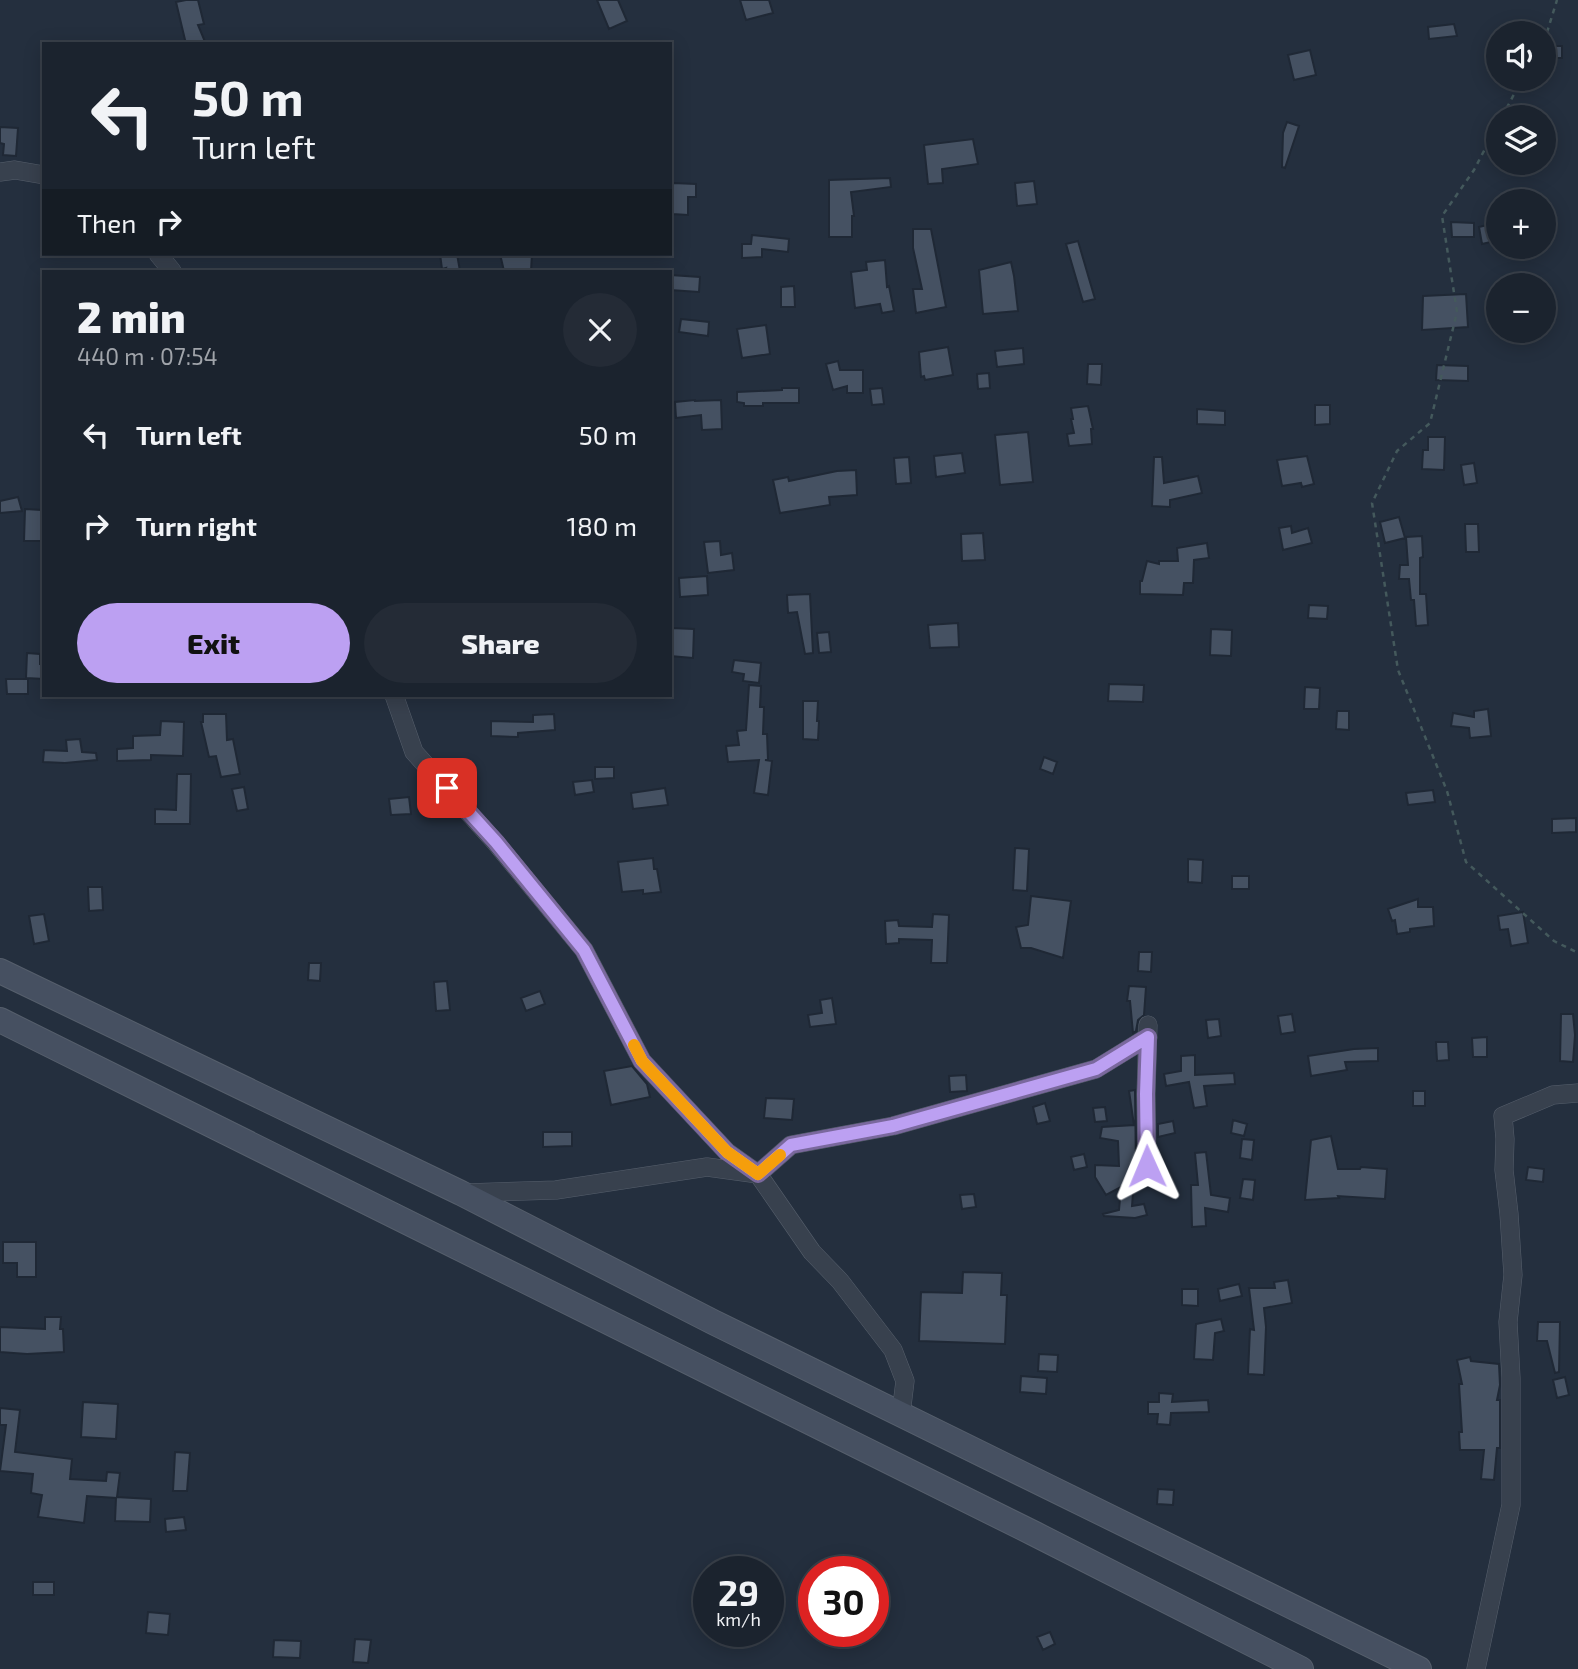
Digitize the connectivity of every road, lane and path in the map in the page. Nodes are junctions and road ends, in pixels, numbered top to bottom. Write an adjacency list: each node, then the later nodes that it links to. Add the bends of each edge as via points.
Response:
1 (1557, 0): 2 (path)
2 (1550, 21)
3 (1486, 147): 9 (path, via 1442,216 1457,312 1430,423 1397,451 1372,503 1398,670 1447,791 1465,862 1553,940)
4 (0, 172): 5 (street)
5 (42, 175)
6 (160, 256): 7 (street)
7 (171, 270)
8 (395, 697): 14 (street, via 414,752 496,842 584,950 642,1061 727,1152)
9 (1578, 953)
10 (0, 971): 15 (street)
11 (0, 1020): 17 (street)
12 (1578, 1093): 19 (street, via 1553,1095 1503,1116 1513,1275 1508,1322 1511,1505)
13 (1147, 1166): 14 (street, via 1148,1031 1096,1069 893,1126 791,1145)
14 (758, 1174): 15 (street, via 707,1167 555,1190); 16 (street, via 812,1252 893,1350 905,1381)
15 (461, 1193): 16 (street)
16 (901, 1414): 18 (street)
17 (1301, 1669)
18 (1419, 1669)
19 (1476, 1669)

